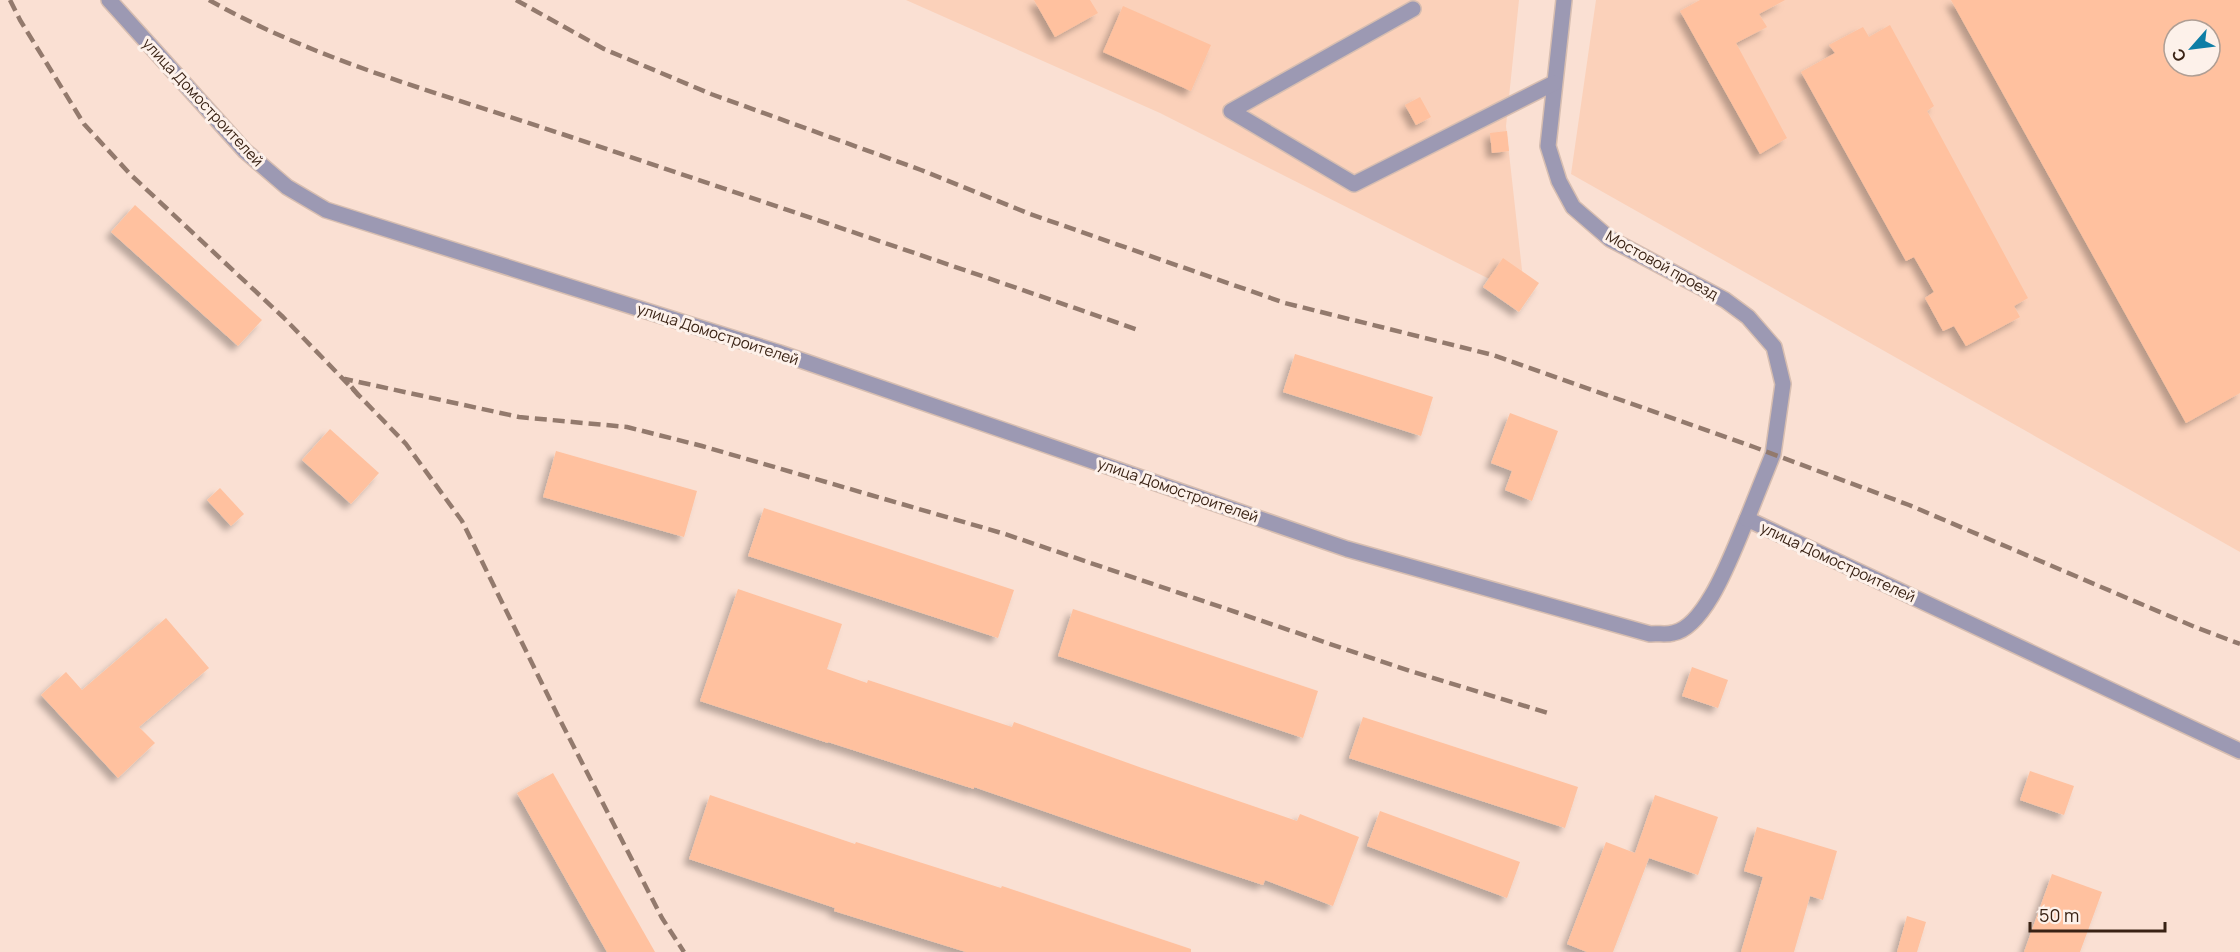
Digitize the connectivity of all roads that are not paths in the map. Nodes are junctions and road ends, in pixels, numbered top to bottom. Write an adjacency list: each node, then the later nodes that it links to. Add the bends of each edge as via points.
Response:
1 (109, 0): 5 (street, улица Домостроителей, via 245,151 287,187 326,210 780,353 1347,549 1650,634 1675,633 1692,623 1708,604)
2 (1564, 0): 4 (street, Мостовой проезд)
3 (1413, 9): 4 (street, via 1230,111 1354,184)
4 (1554, 83): 5 (street, Мостовой проезд, via 1548,146 1559,181 1573,207 1610,239 1725,300 1748,317 1774,347 1783,384 1775,442)
5 (1748, 519): 6 (street, улица Домостроителей)
6 (2240, 751)

